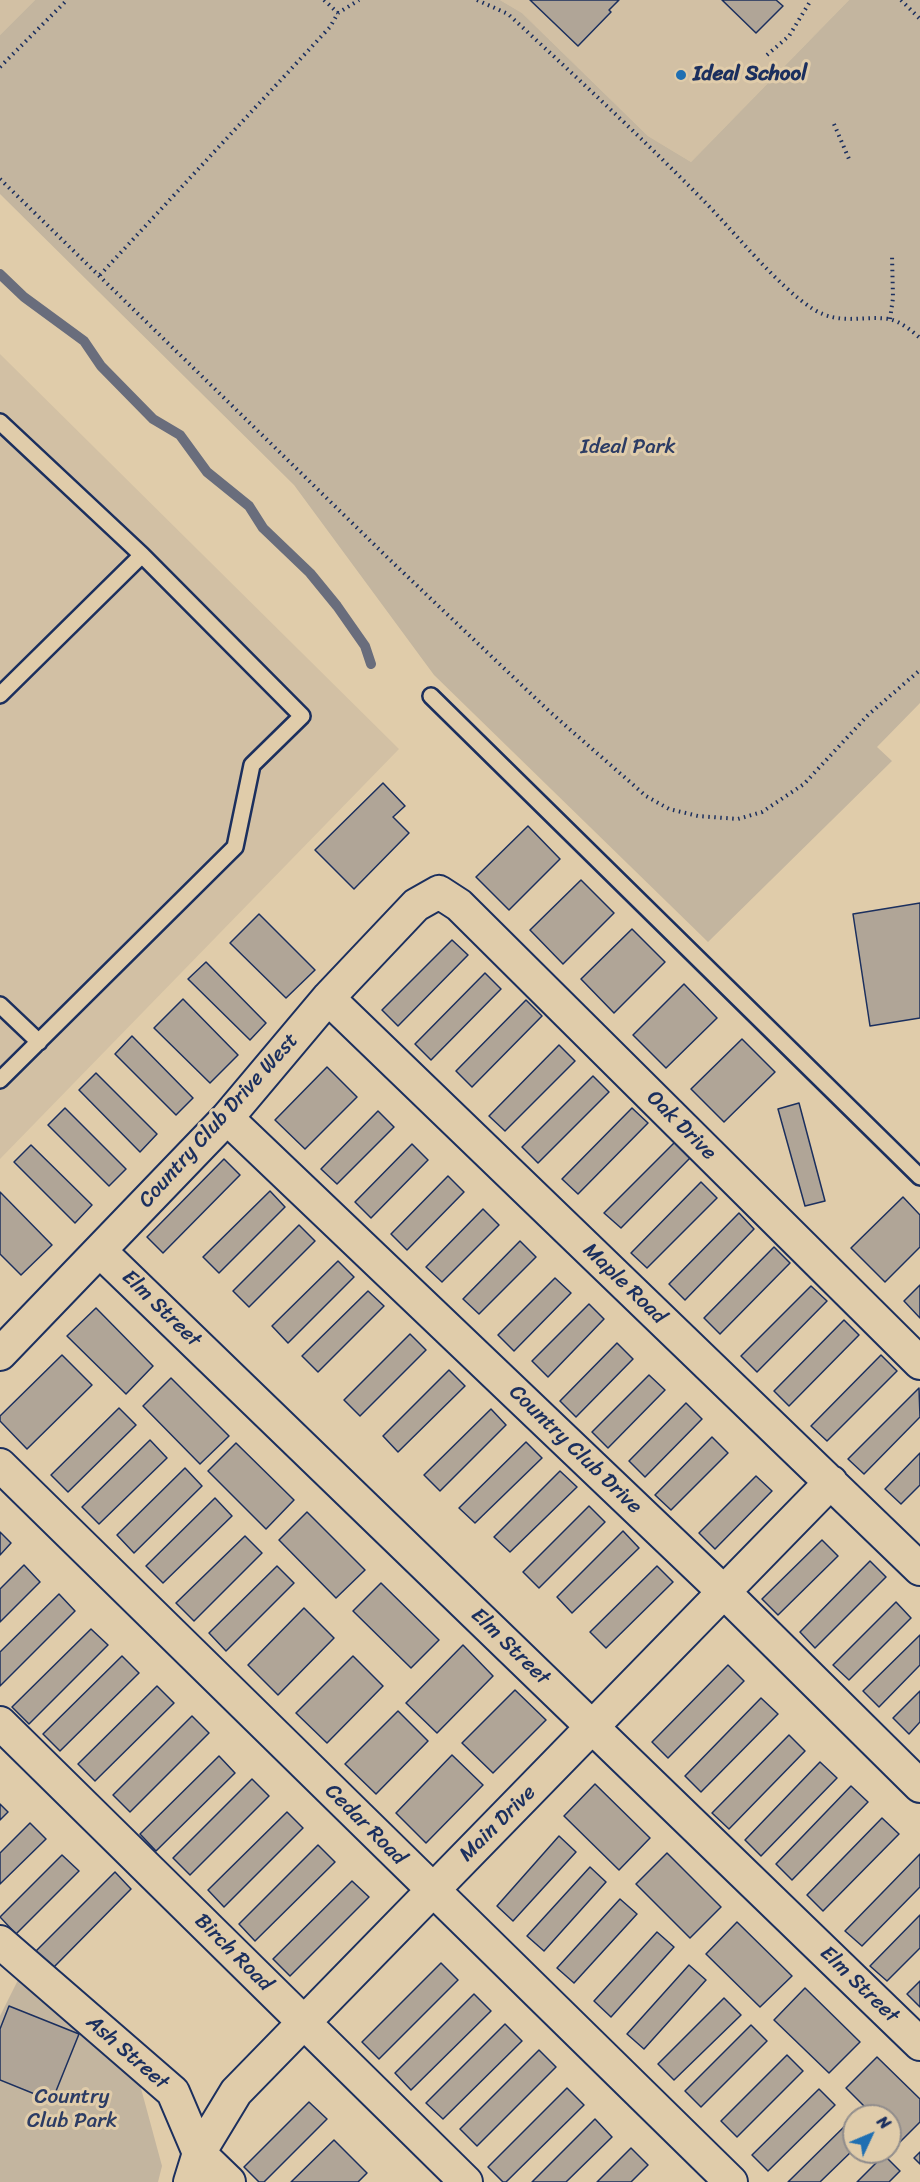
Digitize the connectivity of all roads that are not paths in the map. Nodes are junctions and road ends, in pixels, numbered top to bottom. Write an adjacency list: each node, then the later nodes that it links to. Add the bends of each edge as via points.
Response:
1 (0, 422): 2 (lane)
2 (142, 555): 3 (lane); 8 (lane, via 302,716 252,765 235,847)
3 (0, 695)
4 (430, 696): 11 (lane)
5 (439, 892): 6 (street, Country Club Drive West, via 416,905); 14 (street, Oak Drive, via 459,905)
6 (328, 998): 10 (street, Country Club Drive West); 16 (street, Maple Road)
7 (0, 1005): 8 (lane)
8 (39, 1042): 9 (lane)
9 (0, 1080)
10 (227, 1118): 12 (street, Country Club Drive West); 18 (street, Country Club Drive)
11 (920, 1177)
12 (100, 1251): 13 (street, Country Club Drive West); 20 (street, Elm Street)
13 (0, 1354)
14 (920, 1363)
15 (0, 1465): 22 (street, Cedar Road)
16 (831, 1482): 17 (street, Maple Road); 18 (street, Main Drive)
17 (920, 1569)
18 (725, 1593): 20 (street, Main Drive); 21 (street, Country Club Drive)
19 (0, 1723): 24 (street, Birch Road)
20 (593, 1727): 22 (street, Main Drive); 25 (street, Elm Street)
21 (920, 1786)
22 (432, 1891): 24 (street, Main Drive); 29 (street, Cedar Road)
23 (0, 1942): 26 (street, Ash Street, via 173,2092)
24 (303, 2022): 26 (street, Main Drive, via 236,2092 217,2120); 28 (street, Birch Road)
25 (920, 2044)
26 (195, 2168): 27 (street, Ash Street)
27 (229, 2182)
28 (466, 2182)
29 (731, 2182)

